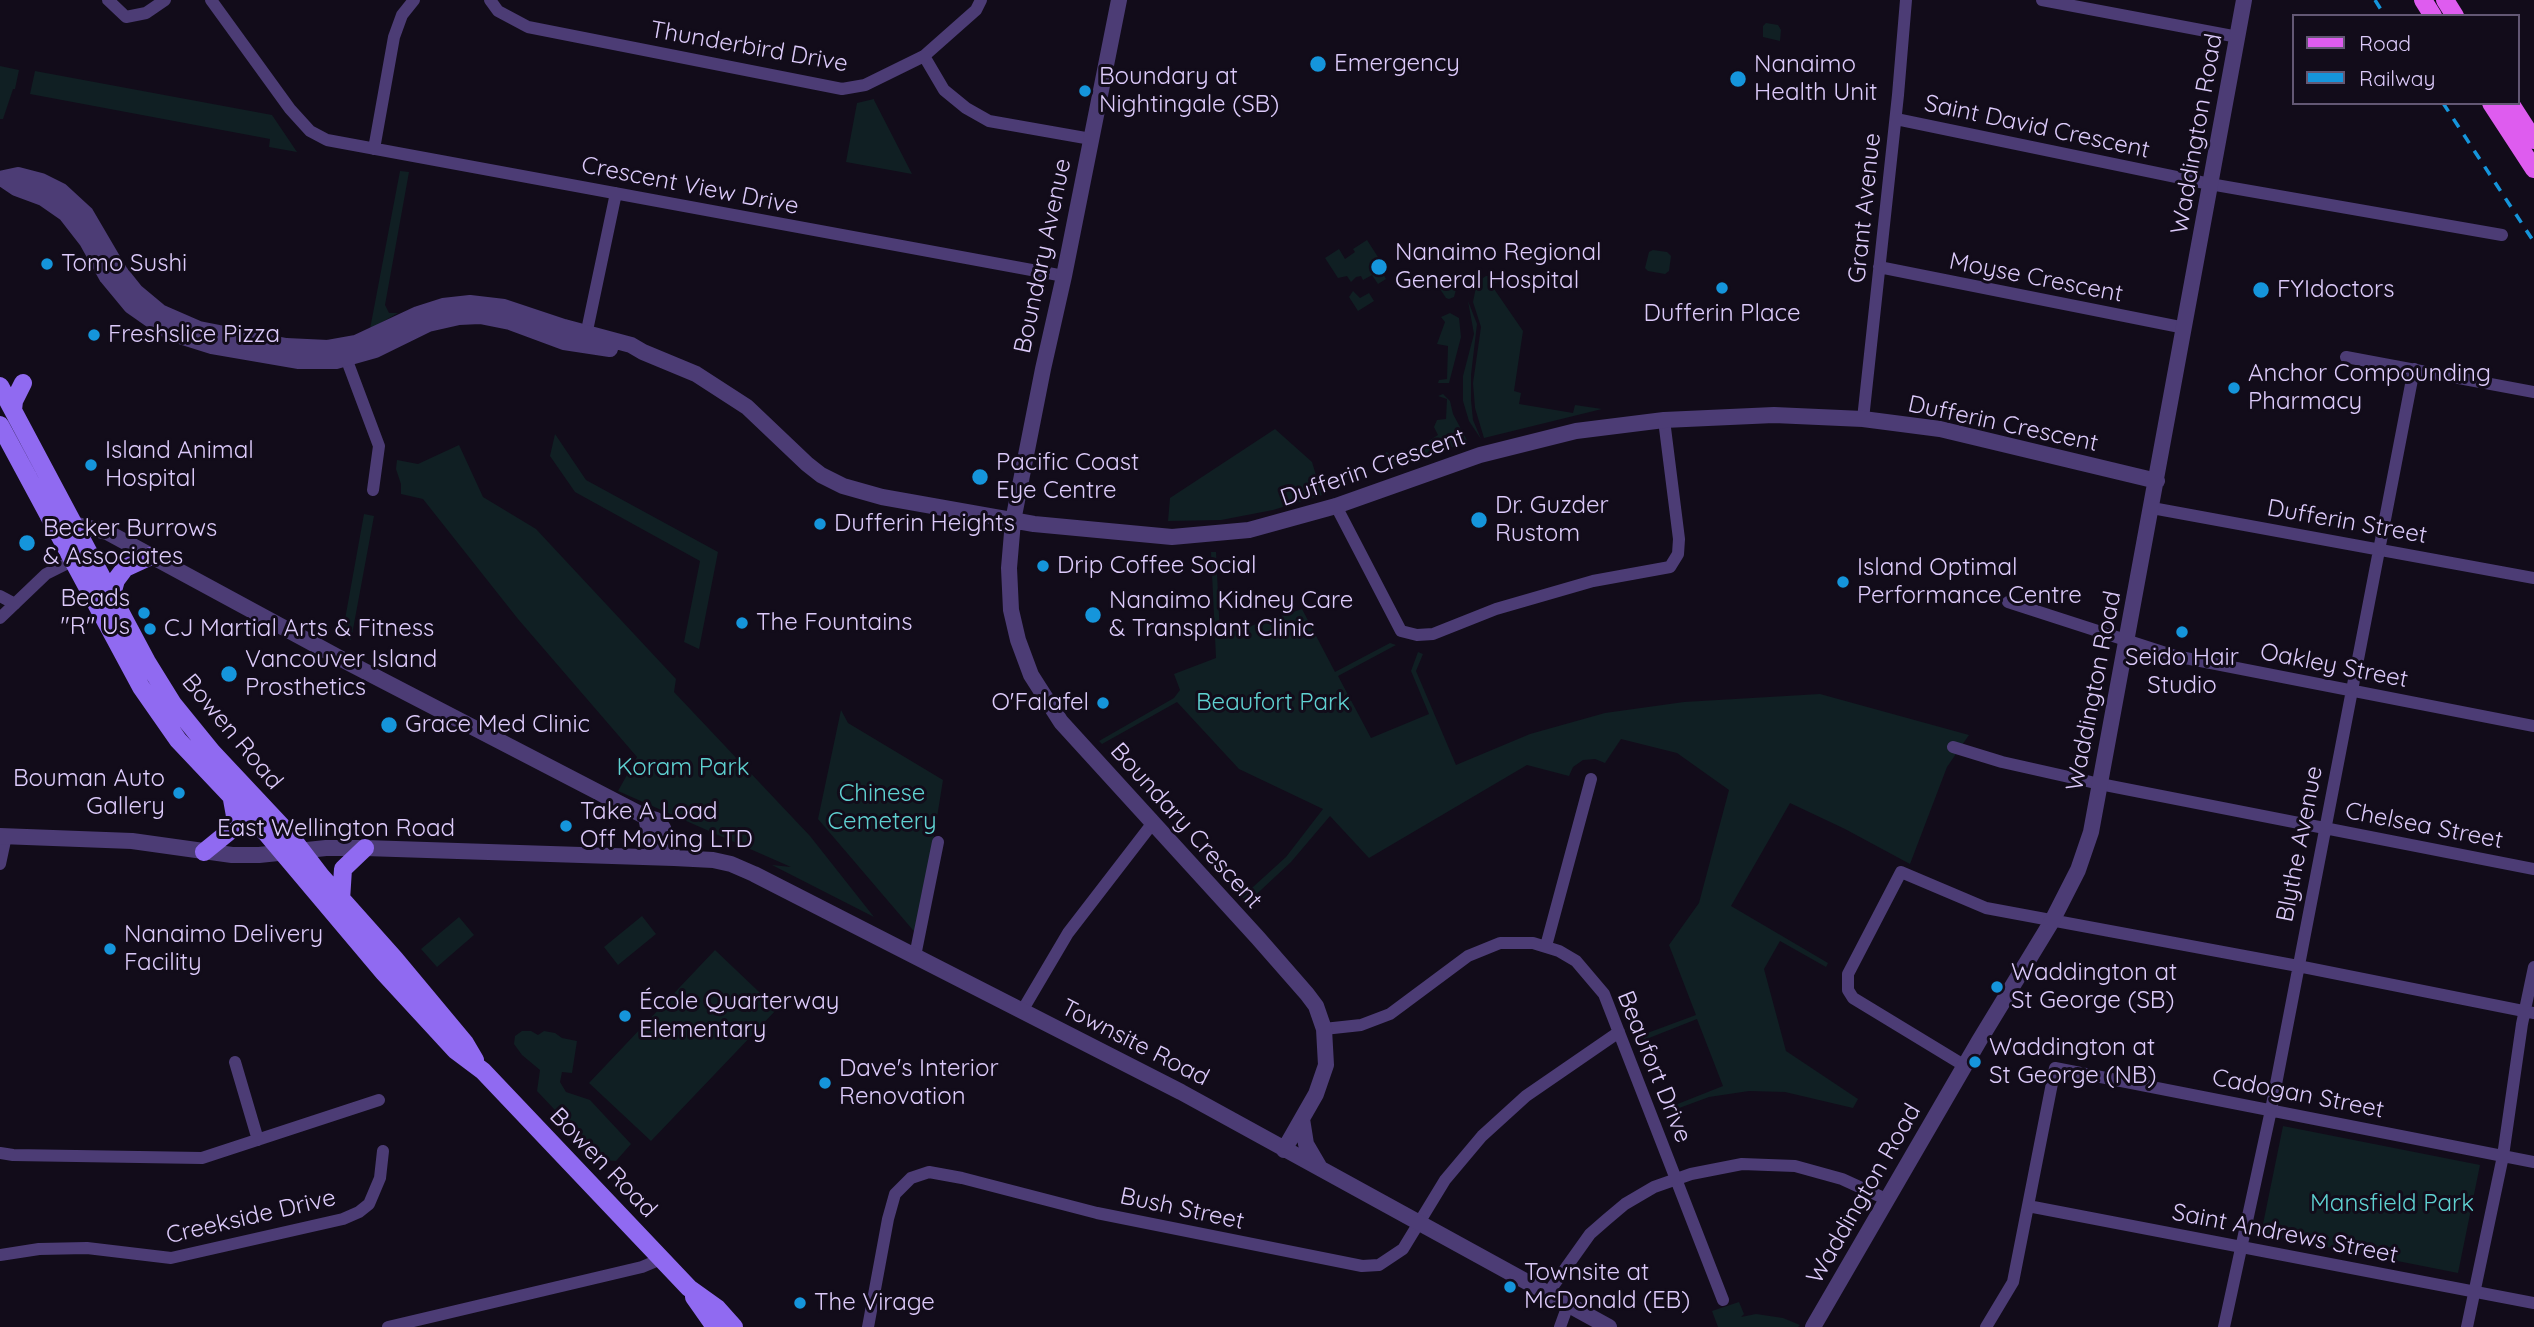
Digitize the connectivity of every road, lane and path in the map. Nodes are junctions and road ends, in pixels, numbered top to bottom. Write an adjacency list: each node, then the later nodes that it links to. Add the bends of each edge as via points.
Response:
1 (108, 0): 2 (street, via 126,16 146,13)
2 (165, 0)
3 (211, 0): 18 (street, Crescent View Drive, via 310,131 327,140)
4 (414, 0): 18 (street, via 394,37)
5 (490, 0): 12 (street, Thunderbird Drive, via 498,11 528,27 842,89 866,85)
6 (981, 0): 12 (street, Thunderbird Drive, via 976,10)
7 (1119, 0): 16 (street, Boundary Avenue)
8 (1906, 0): 15 (street, Grant Avenue)
9 (2042, 0): 11 (street)
10 (2244, 0): 11 (street, Waddington Road)
11 (2238, 37): 21 (street, Waddington Road)
12 (924, 55): 16 (street, via 944,90 989,121)
13 (2492, 105): 19 (main road)
14 (2511, 105): 17 (main road)
15 (1896, 119): 21 (street, Saint David Crescent); 24 (street, Grant Avenue)
16 (1091, 139): 25 (street, Boundary Avenue)
17 (2534, 140)
18 (374, 149): 22 (street, Crescent View Drive)
19 (2534, 169)
20 (1, 179): 28 (street, Dufferin Crescent, via 66,214 118,292 161,327 212,346 287,360 316,362)
21 (2210, 184): 23 (street, Saint David Crescent); 26 (street, Waddington Road)
22 (616, 193): 25 (street, Crescent View Drive); 27 (street)
23 (2502, 235)
24 (1879, 267): 26 (street, Moyse Crescent); 35 (street, Grant Avenue)
25 (1064, 276): 43 (street, Boundary Avenue)
26 (2185, 328): 39 (street, Waddington Road)
27 (586, 339): 28 (street, Dufferin Crescent, via 553,338 510,322 459,317 428,324 375,350); 43 (street, Dufferin Crescent, via 643,352 690,371 731,395 807,464 836,483 867,494)
28 (344, 353): 40 (street, via 379,446)
29 (2346, 357): 30 (street)
30 (2414, 369): 33 (street); 45 (street, Blythe Avenue)
31 (0, 379): 34 (main road, via 23,383)
32 (0, 386): 34 (main road, Bowen Road)
33 (2534, 392)
34 (13, 411): 44 (main road, Bowen Road)
35 (1863, 419): 36 (street, Dufferin Crescent, via 1774,415); 39 (street, Dufferin Crescent, via 1940,429)
36 (1664, 420): 41 (street, Dufferin Crescent, via 1576,431 1480,456); 41 (street, via 1679,539 1678,554 1670,567 1593,581 1496,608 1433,634 1401,631)
37 (0, 425): 38 (main road, Bowen Road)
38 (15, 454): 44 (main road, via 39,481 62,520); 47 (main road, Bowen Road)
39 (2157, 481): 42 (street, Waddington Road)
40 (373, 490)
41 (1336, 506): 43 (street, Dufferin Crescent, via 1249,530 1201,536)
42 (2152, 508): 45 (street, Dufferin Street); 55 (street, Waddington Road)
43 (1013, 521): 63 (street, Boundary Crescent, via 1009,596 1031,675 1061,722)
44 (74, 524): 46 (street, via 99,529); 49 (main road, Bowen Road)
45 (2379, 549): 48 (street, Dufferin Street); 56 (street, Blythe Avenue)
46 (151, 556): 49 (main road, via 125,568); 62 (street)
47 (72, 561): 52 (street, via 46,574); 54 (main road, via 81,561 88,569 110,608); 61 (main road, Bowen Road, via 155,708 186,750)
48 (2534, 578)
49 (112, 594): 54 (main road, Bowen Road)
50 (0, 596): 52 (street)
51 (2008, 602): 55 (street, Oakley Street)
52 (15, 604): 53 (street)
53 (0, 618)
54 (130, 629): 68 (main road, Bowen Road, via 181,714)
55 (2127, 642): 56 (street, Oakley Street); 60 (street, Waddington Road)
56 (2351, 691): 57 (street, Oakley Street); 64 (street, Blythe Avenue)
57 (2534, 726)
58 (1953, 747): 60 (street, Chelsea Street)
59 (1591, 779): 77 (street)
60 (2100, 784): 64 (street, Chelsea Street); 76 (street, Waddington Road, via 2078,870)
61 (231, 794): 69 (main road, via 235,816 231,830); 70 (main road, Bowen Road)
62 (646, 817): 71 (street); 72 (street, via 663,828)
63 (1152, 824): 81 (street, via 1068,933); 83 (street, Boundary Crescent, via 1307,994)
64 (2324, 828): 74 (street, Chelsea Street); 79 (street, Blythe Avenue)
65 (3, 836): 69 (street, East Wellington Road, via 118,840); 73 (street)
66 (938, 842): 78 (street)
67 (365, 848): 68 (street, East Wellington Road); 71 (street, East Wellington Road); 75 (main road, via 343,869)
68 (302, 851): 70 (street, East Wellington Road); 75 (main road, Bowen Road)
69 (204, 852): 70 (street, East Wellington Road)
70 (282, 853): 87 (main road, Bowen Road, via 428,1021)
71 (654, 858): 72 (street, East Wellington Road)
72 (674, 858): 78 (street, Townsite Road, via 731,864)
73 (0, 864)
74 (2534, 870)
75 (341, 900): 87 (main road, Bowen Road, via 465,1043)
76 (2052, 920): 79 (street); 86 (street, Waddington Road); 86 (street, via 1986,908 1901,872 1848,974 1848,990 1853,998)
77 (1546, 946): 83 (street, Beaufort Drive, via 1515,942 1483,948 1390,1014 1361,1025); 84 (street, Beaufort Drive, via 1590,974 1604,994)
78 (915, 957): 81 (street, Townsite Road)
79 (2298, 966): 82 (street); 89 (street, Blythe Avenue)
80 (2534, 967): 82 (street)
81 (1022, 1010): 92 (street, Townsite Road)
82 (2529, 1012): 95 (street)
83 (1324, 1029): 90 (street, Boundary Crescent, via 1326,1065)
84 (1619, 1032): 98 (street, Beaufort Drive); 101 (street, Bush Street, via 1502,1116 1460,1160)
85 (235, 1062): 91 (street)
86 (1965, 1066): 99 (street, Waddington Road)
87 (483, 1072): 104 (main road, Bowen Road)
88 (379, 1100): 91 (street)
89 (2271, 1110): 95 (street, Cadogan Street); 100 (street, Cadogan Street, via 2055,1068); 102 (street, Blythe Avenue)
90 (1302, 1119): 92 (street, Boundary Crescent); 97 (street, via 1306,1144)
91 (258, 1140): 94 (street, via 202,1158)
92 (1284, 1150): 97 (street, Townsite Road)
93 (383, 1151): 103 (street, Creekside Drive, via 380,1178 369,1204 344,1219 171,1258 87,1248)
94 (0, 1153)
95 (2503, 1156): 96 (street, Cadogan Street); 106 (street)
96 (2534, 1162)
97 (1320, 1168): 101 (street, Townsite Road)
98 (1675, 1178): 99 (street, via 1742,1164 1795,1166 1842,1179); 107 (street, via 1625,1204 1590,1234); 108 (street, Beaufort Drive)
99 (1888, 1200): 117 (street, Waddington Road)
100 (2028, 1206): 102 (street, Saint Andrews Street); 118 (street, via 2013,1282)
101 (1419, 1221): 107 (street, Townsite Road); 114 (street, Bush Street, via 1399,1253 1379,1265 1362,1266 1072,1207 929,1172 900,1187 891,1205)
102 (2241, 1247): 106 (street, Saint Andrews Street); 119 (street, Blythe Avenue)
103 (0, 1255)
104 (662, 1259): 105 (main road, Bowen Road); 111 (street)
105 (689, 1288): 112 (main road, Bowen Road); 113 (main road, Bowen Road)
106 (2475, 1292): 109 (street, Saint Andrews Street); 120 (street)
107 (1548, 1293): 110 (street, Townsite Road)
108 (1723, 1300)
109 (2534, 1303)
110 (1569, 1305): 115 (street); 116 (street, Townsite Road)
111 (388, 1327)
112 (715, 1327)
113 (734, 1327)
114 (869, 1327)
115 (1560, 1327)
116 (1609, 1327)
117 (1813, 1327)
118 (1986, 1327)
119 (2224, 1327)
120 (2468, 1327)

